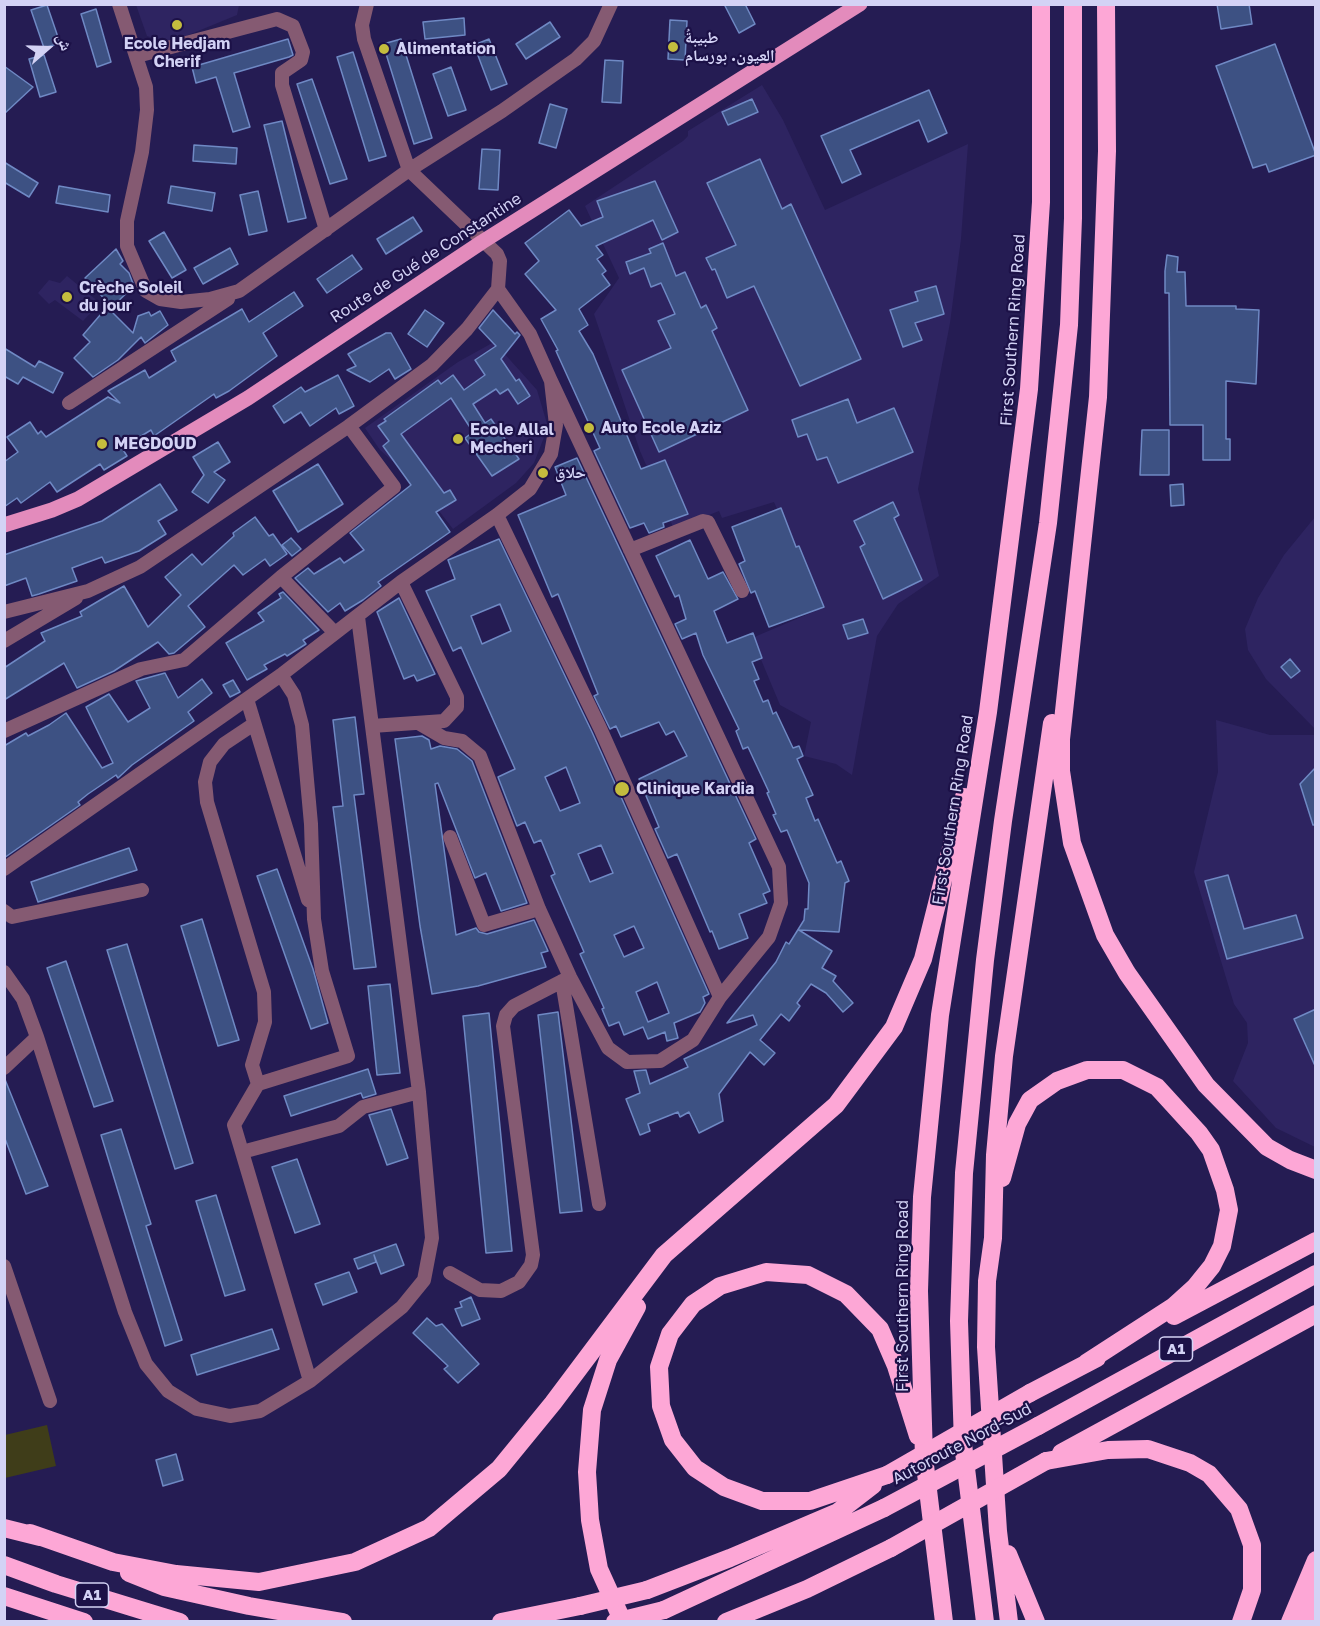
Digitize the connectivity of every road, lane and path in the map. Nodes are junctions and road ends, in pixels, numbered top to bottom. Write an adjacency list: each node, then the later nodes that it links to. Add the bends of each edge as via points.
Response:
1 (119, 4): 8 (street)
2 (367, 4): 9 (street, via 362,25 364,39)
3 (611, 4): 9 (street, via 602,30 576,59)
4 (860, 4): 11 (main road, Route de Gué de Constantine)
5 (1041, 4): 31 (highway, First Southern Ring Road, via 1037,292 1020,472)
6 (1073, 4): 80 (highway, via 1069,325 1048,523 985,960 963,1173 959,1321 963,1443)
7 (1106, 4): 18 (highway, via 1107,150 1098,397)
8 (136, 56): 10 (street, via 277,20 292,26 303,52 301,60 282,73 282,85); 13 (street, via 146,87 147,110 127,220 128,246 136,269 146,291 160,299 181,302)
9 (409, 170): 10 (street); 11 (street)
10 (326, 230): 13 (street)
11 (483, 242): 12 (street, via 500,261); 19 (main road, Route de Gué de Constantine, via 248,398 78,499)
12 (498, 289): 14 (street, via 530,334); 16 (street, via 432,365)
13 (239, 291): 15 (street)
14 (552, 381): 17 (street, via 556,425 551,454 530,489); 20 (street)
15 (69, 403)
16 (349, 426): 21 (street, via 394,487); 23 (street, via 140,567)
17 (497, 515): 22 (street); 44 (street, via 600,728)
18 (1084, 522): 50 (highway, via 1060,771 1071,843 1087,891 1126,974 1206,1085 1267,1147); 52 (highway, via 1005,1044 995,1155)
19 (4, 525)
20 (630, 550): 24 (street, via 708,522); 44 (street, via 779,867 780,903 769,937)
21 (281, 577): 27 (street); 35 (street, via 184,660 141,669)
22 (401, 582): 26 (street); 33 (street, via 457,697 457,707 444,721)
23 (88, 591): 25 (street); 28 (street)
24 (742, 591)
25 (4, 612)
26 (358, 617): 27 (street); 34 (street)
27 (335, 633): 29 (street)
28 (4, 641)
29 (281, 675): 30 (street); 41 (street, via 294,695 302,725)
30 (246, 699): 32 (street); 37 (street)
31 (988, 712): 54 (highway, via 923,959 894,1027 836,1105); 62 (highway, First Southern Ring Road, via 940,1015 926,1132 920,1291)
32 (254, 724): 41 (street); 47 (street, via 224,744 210,762 205,782 207,801 264,992 265,1022 252,1065)
33 (420, 724): 34 (street); 39 (street, via 444,738 462,741 480,756)
34 (372, 726): 48 (street)
35 (4, 731)
36 (450, 837): 39 (street, via 484,925)
37 (4, 869)
38 (142, 890): 40 (street, via 12,917)
39 (539, 909): 43 (street)
40 (4, 911)
41 (314, 919): 47 (street, via 322,971 348,1056)
42 (4, 972): 45 (street, via 23,999)
43 (566, 979): 44 (street, via 608,1048 627,1062 660,1061 693,1040); 51 (street); 56 (street, via 514,1006 503,1026 533,1255 531,1265 519,1282 501,1291 480,1290)
44 (720, 997)
45 (37, 1037): 46 (street); 60 (street, via 125,1312 146,1364 168,1391 196,1409 230,1416 260,1411)
46 (4, 1068)
47 (258, 1084): 49 (street, via 234,1125)
48 (418, 1092): 49 (street, via 363,1107 339,1126); 60 (street, via 432,1238 424,1280 402,1307)
49 (242, 1152): 60 (street)
50 (1316, 1170)
51 (598, 1204)
52 (995, 1206): 59 (highway, via 1017,1124 1030,1100 1057,1080 1079,1072 1107,1068 1138,1076 1157,1087 1211,1150 1229,1210 1222,1246 1212,1266 1174,1306); 66 (highway, via 987,1281 986,1347)
53 (1316, 1241): 59 (highway)
54 (664, 1255): 67 (highway, via 499,1469 429,1528 355,1562 259,1582 176,1574 113,1562); 77 (highway, via 608,1360 592,1410 587,1472 590,1520 599,1569)
55 (4, 1266): 61 (street)
56 (450, 1273)
57 (1316, 1274): 76 (highway, Autoroute Nord-Sud / A1, bridge, via 884,1508 664,1610)
58 (1316, 1314): 63 (highway, A1)
59 (1086, 1363): 64 (highway, bridge)
60 (310, 1380)
61 (50, 1401)
62 (924, 1457): 64 (highway, via 896,1366 880,1329 846,1294 808,1275 766,1272 720,1286 693,1305 670,1334 659,1367 661,1406 673,1440 696,1468 724,1487 762,1501 810,1501); 79 (highway, First Southern Ring Road)
63 (1046, 1461): 78 (highway, A1, bridge, via 891,1548); 83 (highway, via 1108,1450 1148,1449 1190,1462 1209,1474 1239,1509 1252,1545 1252,1590)
64 (887, 1475): 75 (highway, bridge, via 838,1512 647,1590)
65 (4, 1528): 67 (highway)
66 (998, 1531): 81 (highway); 82 (highway)
67 (30, 1533): 74 (highway, via 164,1587)
68 (1316, 1560): 84 (highway)
69 (4, 1565): 73 (highway, A1)
70 (1316, 1586): 85 (highway)
71 (4, 1596): 72 (highway, A1)
72 (84, 1622)
73 (180, 1622)
74 (343, 1622)
75 (501, 1622)
76 (615, 1622)
77 (623, 1622)
78 (726, 1622)
79 (944, 1622)
80 (985, 1622)
81 (1009, 1622)
82 (1036, 1622)
83 (1241, 1622)
84 (1290, 1622)
85 (1305, 1622)

